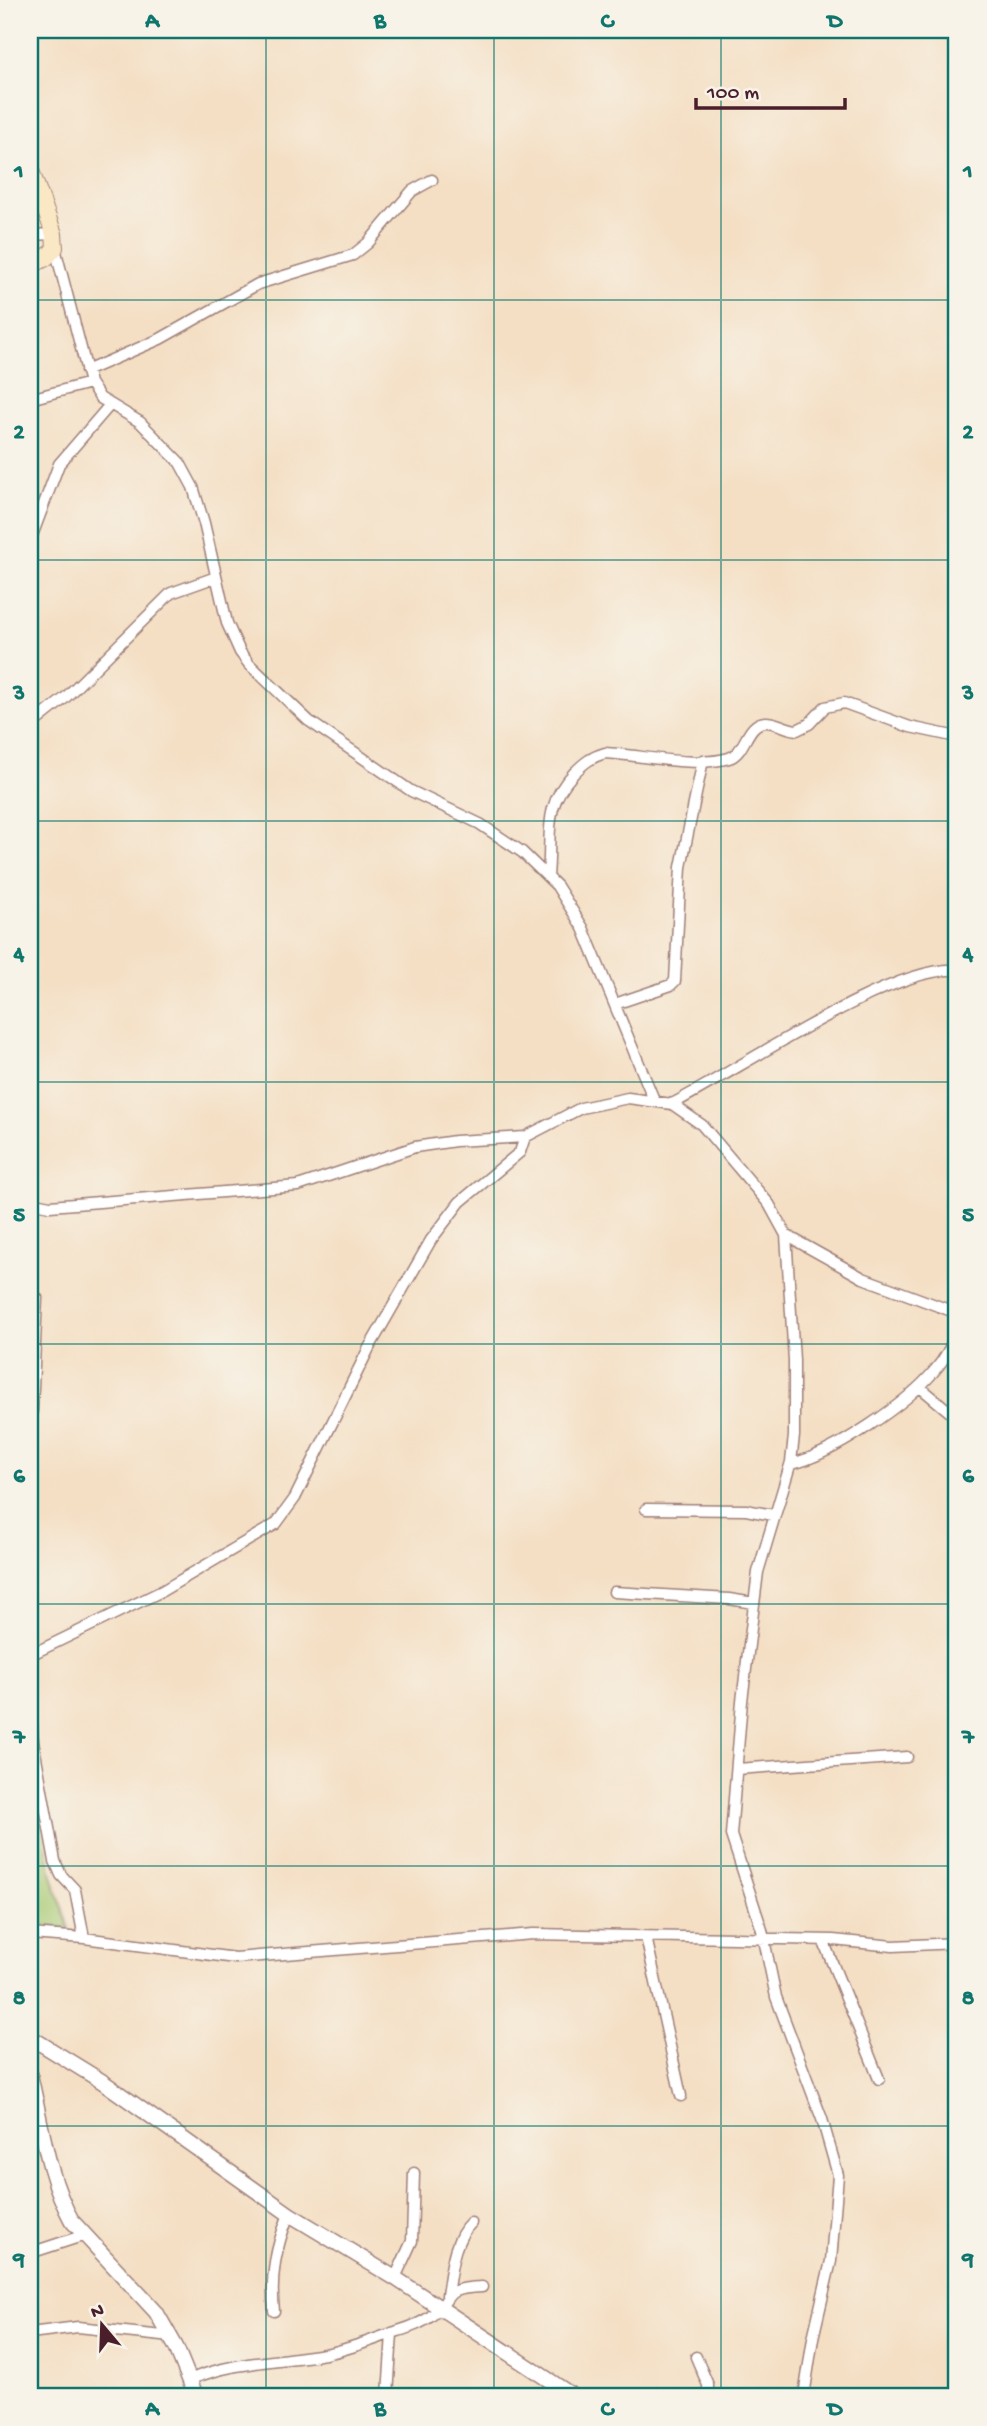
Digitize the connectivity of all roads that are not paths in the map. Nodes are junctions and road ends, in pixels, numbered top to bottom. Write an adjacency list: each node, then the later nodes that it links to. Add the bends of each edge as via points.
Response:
1 (30, 168): 4 (main road)
2 (432, 180): 6 (street, via 412,191 353,255 258,284 160,338)
3 (30, 235): 4 (street)
4 (54, 241): 5 (main road, via 46,258); 6 (street)
5 (30, 266)
6 (86, 371): 7 (street)
7 (90, 383): 8 (street); 9 (street)
8 (30, 398)
9 (109, 406): 10 (street, via 59,464); 11 (street, via 140,422 180,463 197,499)
10 (30, 541)
11 (216, 577): 12 (street, via 171,593 65,698); 15 (street, via 224,615 240,652 290,705 411,790 480,824)
12 (30, 726)
13 (957, 737): 14 (street, via 910,727 855,705 832,704 797,730 762,723 736,755)
14 (703, 760): 15 (street, via 606,753 586,761 554,798); 17 (street, via 681,867 675,981)
15 (548, 876): 17 (street, via 583,928)
16 (957, 970): 19 (street, via 930,971 902,980)
17 (615, 1004): 18 (street)
18 (654, 1100): 19 (street); 20 (street, via 628,1098 595,1104)
19 (671, 1104): 22 (street, via 721,1144 769,1204)
20 (524, 1137): 21 (street, via 415,1147 316,1181 271,1190 50,1206); 34 (street, via 520,1152 460,1202 431,1240 380,1327 295,1498 276,1524 162,1591)
21 (30, 1202)
22 (786, 1235): 24 (street, via 863,1278); 29 (street, via 794,1360)
23 (37, 1298): 28 (street)
24 (957, 1313)
25 (957, 1333): 26 (street)
26 (920, 1387): 27 (street); 29 (street, via 819,1454)
27 (957, 1418)
28 (30, 1454)
29 (790, 1464): 31 (street)
30 (646, 1508): 31 (street, via 746,1510)
31 (773, 1515): 33 (street)
32 (614, 1592): 33 (street)
33 (754, 1603): 37 (street)
34 (30, 1655)
35 (30, 1703): 40 (street, via 55,1861 75,1890)
36 (906, 1757): 37 (street)
37 (737, 1769): 42 (street, via 731,1835)
38 (30, 1934): 40 (street)
39 (646, 1937): 40 (street, via 533,1934 234,1958); 42 (street); 48 (street)
40 (84, 1938)
41 (823, 1940): 42 (street); 43 (street, via 893,1947); 46 (street)
42 (765, 1941): 67 (street, via 776,1997 838,2175 831,2261)
43 (955, 1944)
44 (30, 2037): 50 (street, via 103,2082)
45 (30, 2076): 47 (street)
46 (879, 2079)
47 (32, 2095): 52 (street, via 63,2204)
48 (681, 2096)
49 (414, 2174): 54 (street, via 412,2241)
50 (289, 2214): 54 (street); 57 (street, via 274,2261)
51 (471, 2223): 56 (street, via 463,2231)
52 (85, 2235): 53 (street); 60 (street, via 156,2312)
53 (30, 2253)
54 (395, 2278): 56 (street)
55 (482, 2287): 56 (street, via 459,2288)
56 (443, 2301): 59 (street, via 425,2320); 65 (street)
57 (274, 2311)
58 (30, 2333): 60 (street, via 78,2327)
59 (392, 2333): 62 (street, via 329,2353 225,2367); 64 (street)
60 (172, 2337): 62 (street)
61 (696, 2357): 66 (street)
62 (189, 2381): 63 (street)
63 (196, 2396)
64 (388, 2396)
65 (573, 2396)
66 (708, 2396)
67 (804, 2396)

